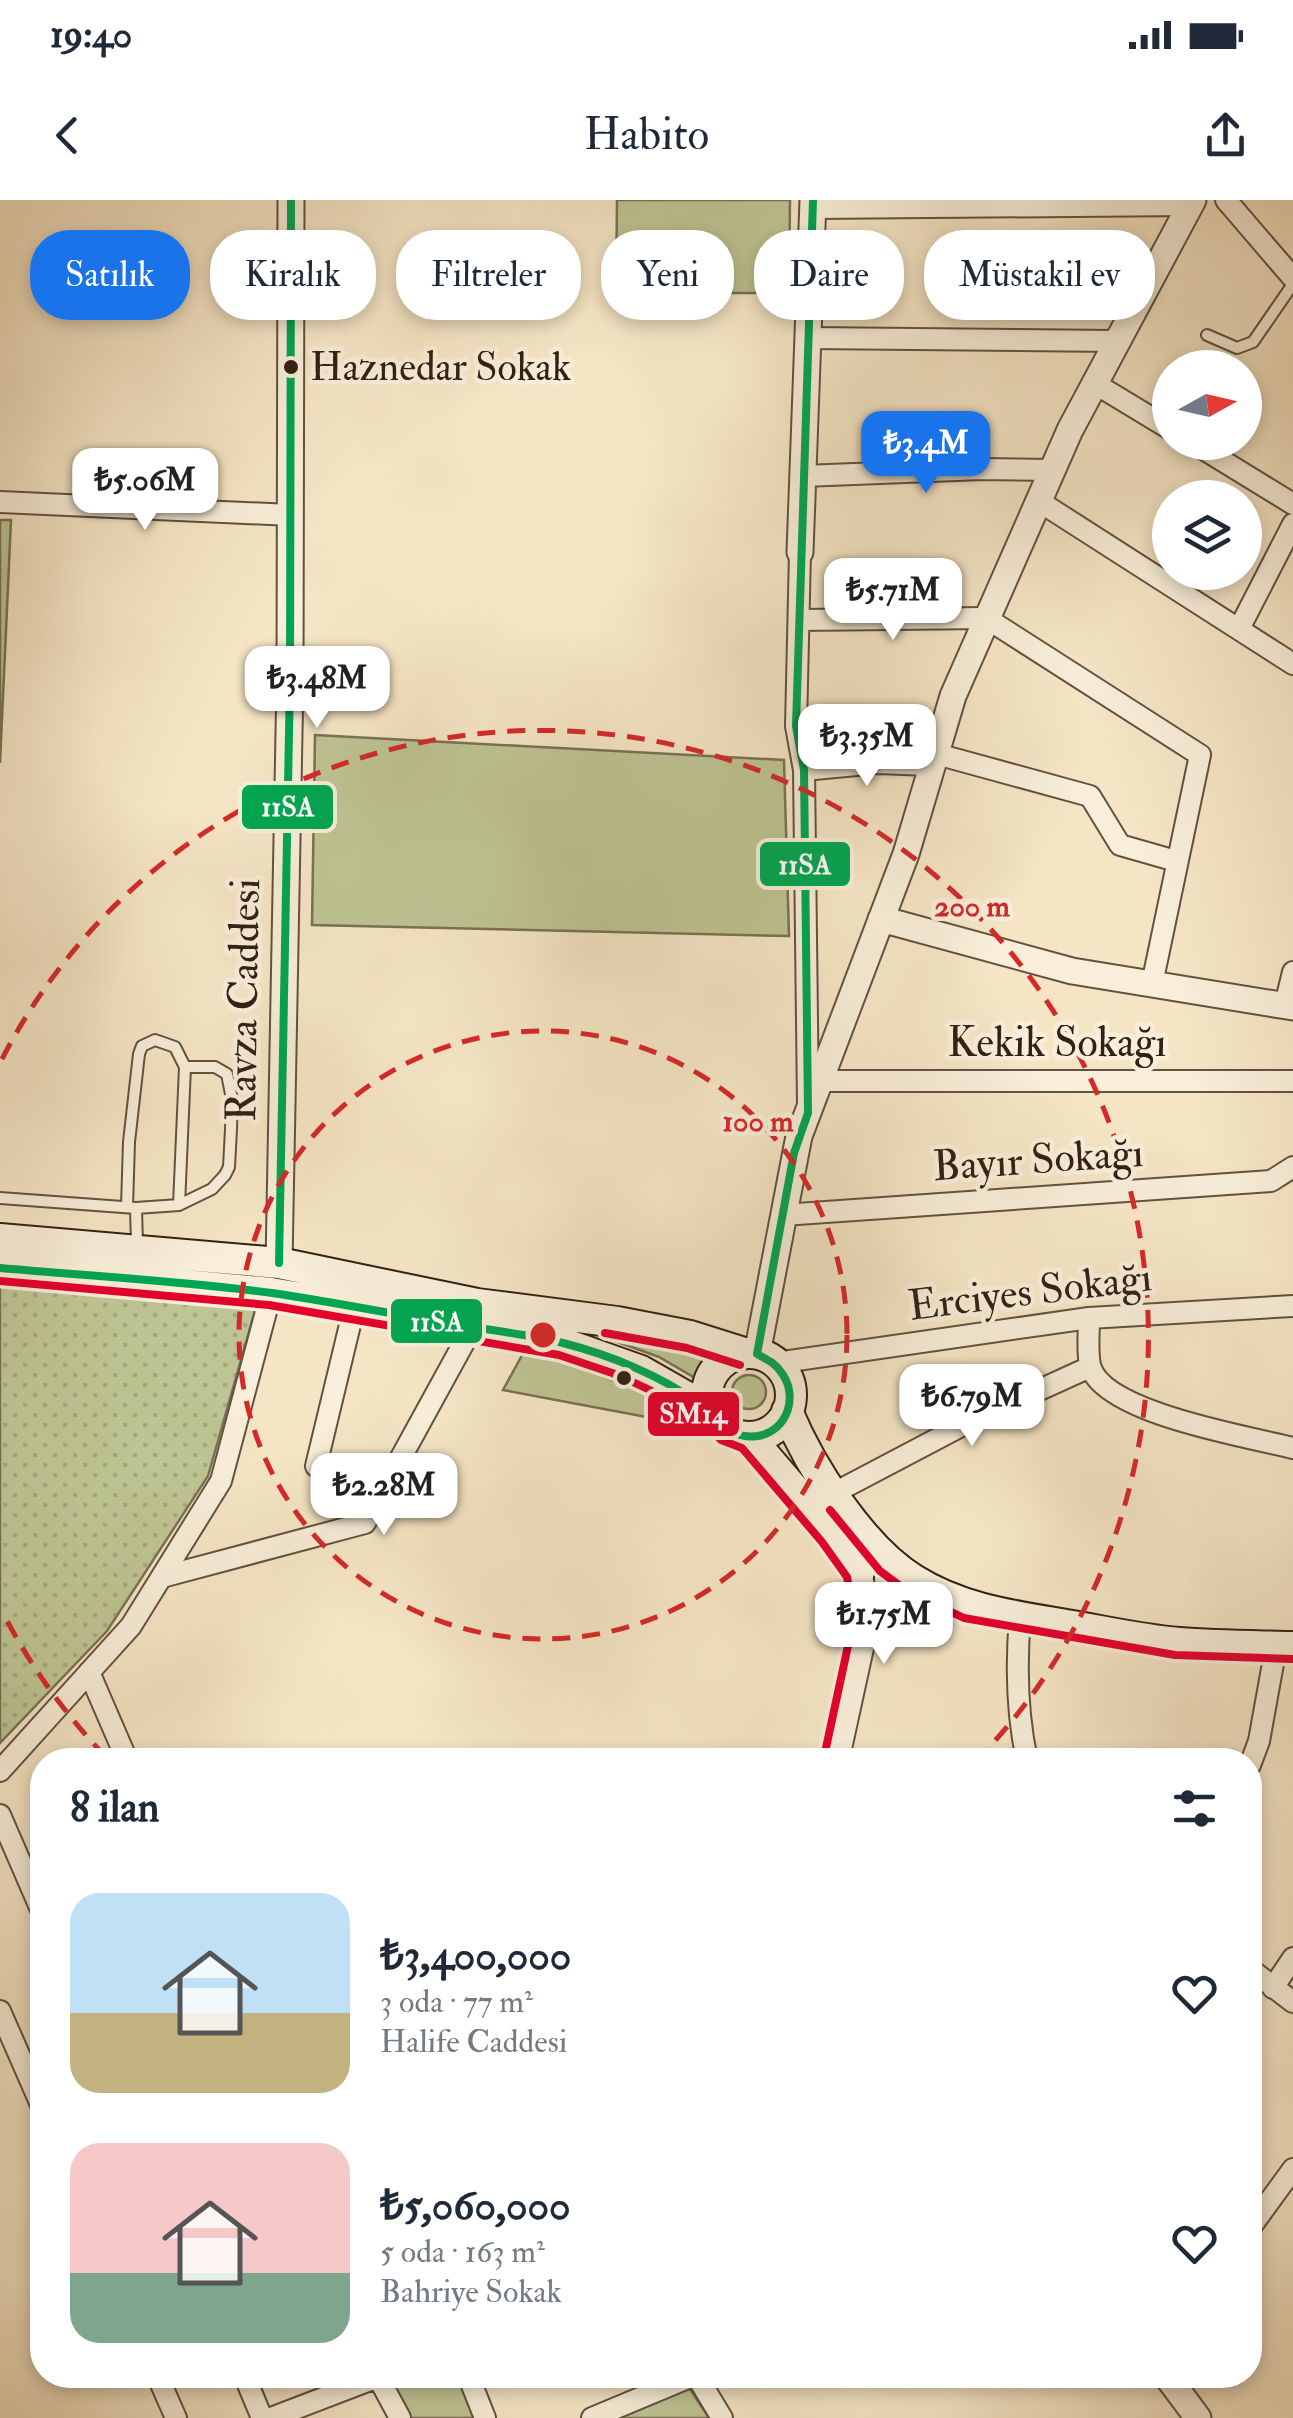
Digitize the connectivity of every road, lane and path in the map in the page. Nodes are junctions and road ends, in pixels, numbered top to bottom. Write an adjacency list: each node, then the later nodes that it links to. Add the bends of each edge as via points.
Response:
1 (291, 200): 17 (street, Ravza Caddesi)
2 (1226, 200): 5 (street)
3 (1192, 202): 4 (street); 8 (street)
4 (814, 204): 7 (street)
5 (1293, 281): 6 (lane, via 1250,344 1237,348)
6 (1207, 335)
7 (808, 338): 8 (street); 13 (street)
8 (1116, 341): 9 (street)
9 (1094, 383): 10 (street); 12 (street)
10 (1152, 418)
11 (1221, 460): 16 (street)
12 (1051, 470): 13 (street); 14 (street)
13 (804, 476): 19 (street)
14 (1037, 500): 20 (street); 22 (street)
15 (0, 502): 17 (street)
16 (1293, 504)
17 (291, 514): 41 (street, Ravza Caddesi)
18 (1293, 524): 22 (street)
19 (800, 552): 21 (street)
20 (986, 618): 21 (street); 24 (street); 26 (street, via 1200,756)
21 (799, 620): 25 (street, via 796,726)
22 (1239, 629): 23 (street)
23 (1293, 664)
24 (932, 759): 25 (street); 26 (street, via 1090,796 1120,845); 27 (street)
25 (804, 770): 34 (street)
26 (1176, 861): 29 (street)
27 (882, 919): 29 (street, via 1072,971); 32 (street)
28 (1293, 972): 30 (street)
29 (1152, 984): 30 (street)
30 (1289, 1006)
31 (185, 1067): 37 (lane); 37 (lane, via 224,1069 231,1129 226,1175); 38 (lane, via 170,1044 142,1046 129,1142)
32 (820, 1081): 33 (street, Kekik Sokağı); 34 (street)
33 (1293, 1081)
34 (808, 1112): 39 (street)
35 (1293, 1167): 39 (street, Bayır Sokağı, via 1271,1181)
36 (0, 1198): 38 (lane)
37 (179, 1204): 38 (lane)
38 (132, 1207): 42 (lane)
39 (783, 1216): 49 (street)
40 (0, 1239): 42 (main road)
41 (279, 1262): 42 (main road); 44 (main road); 47 (main road)
42 (134, 1265): 43 (main road); 44 (main road)
43 (0, 1268)
44 (271, 1293): 46 (main road); 58 (street, via 222,1481)
45 (1293, 1306): 48 (street, Erciyes Sokağı)
46 (354, 1308): 47 (main road); 55 (street)
47 (474, 1316): 49 (main road, via 617,1322); 51 (main road, via 602,1355); 58 (street, via 364,1523)
48 (1089, 1318): 49 (street, Erciyes Sokağı); 50 (street)
49 (759, 1357): 51 (main road, via 720,1365 708,1388); 52 (main road, via 788,1378)
50 (1090, 1366): 54 (street, via 1097,1379 1149,1412); 56 (street)
51 (711, 1411): 53 (main road, via 722,1427)
52 (787, 1412): 53 (main road, via 776,1428); 56 (main road)
53 (749, 1437): 57 (main road)
54 (1293, 1448)
55 (316, 1466)
56 (834, 1493): 57 (main road); 59 (main road, via 866,1538 913,1580 968,1606)
57 (859, 1572): 63 (street, via 866,1618)
58 (162, 1577): 61 (street, via 131,1626)
59 (1020, 1617): 60 (main road, via 1177,1643); 64 (street)
60 (1284, 1647): 65 (street)
61 (89, 1672): 62 (street); 66 (street)
62 (122, 1748)
63 (839, 1748)
64 (1024, 1748)
65 (1256, 1748)
66 (0, 1771)
67 (0, 1815): 68 (street)
68 (30, 1884)
69 (1293, 1958): 71 (street)
70 (1262, 1979): 71 (street)
71 (1273, 1988): 72 (street)
72 (1293, 2002)
73 (0, 2011): 74 (street)
74 (30, 2080)
75 (1293, 2169): 76 (street)
76 (1262, 2212)
77 (163, 2388): 86 (street)
78 (249, 2388): 87 (street)
79 (348, 2388): 88 (street)
80 (385, 2388): 89 (street)
81 (473, 2388): 90 (street)
82 (665, 2388): 91 (street)
83 (704, 2388): 92 (street)
84 (1173, 2388): 85 (street)
85 (1188, 2415)
86 (176, 2418)
87 (262, 2418)
88 (271, 2418)
89 (400, 2418)
90 (486, 2418)
91 (592, 2418)
92 (722, 2418)

